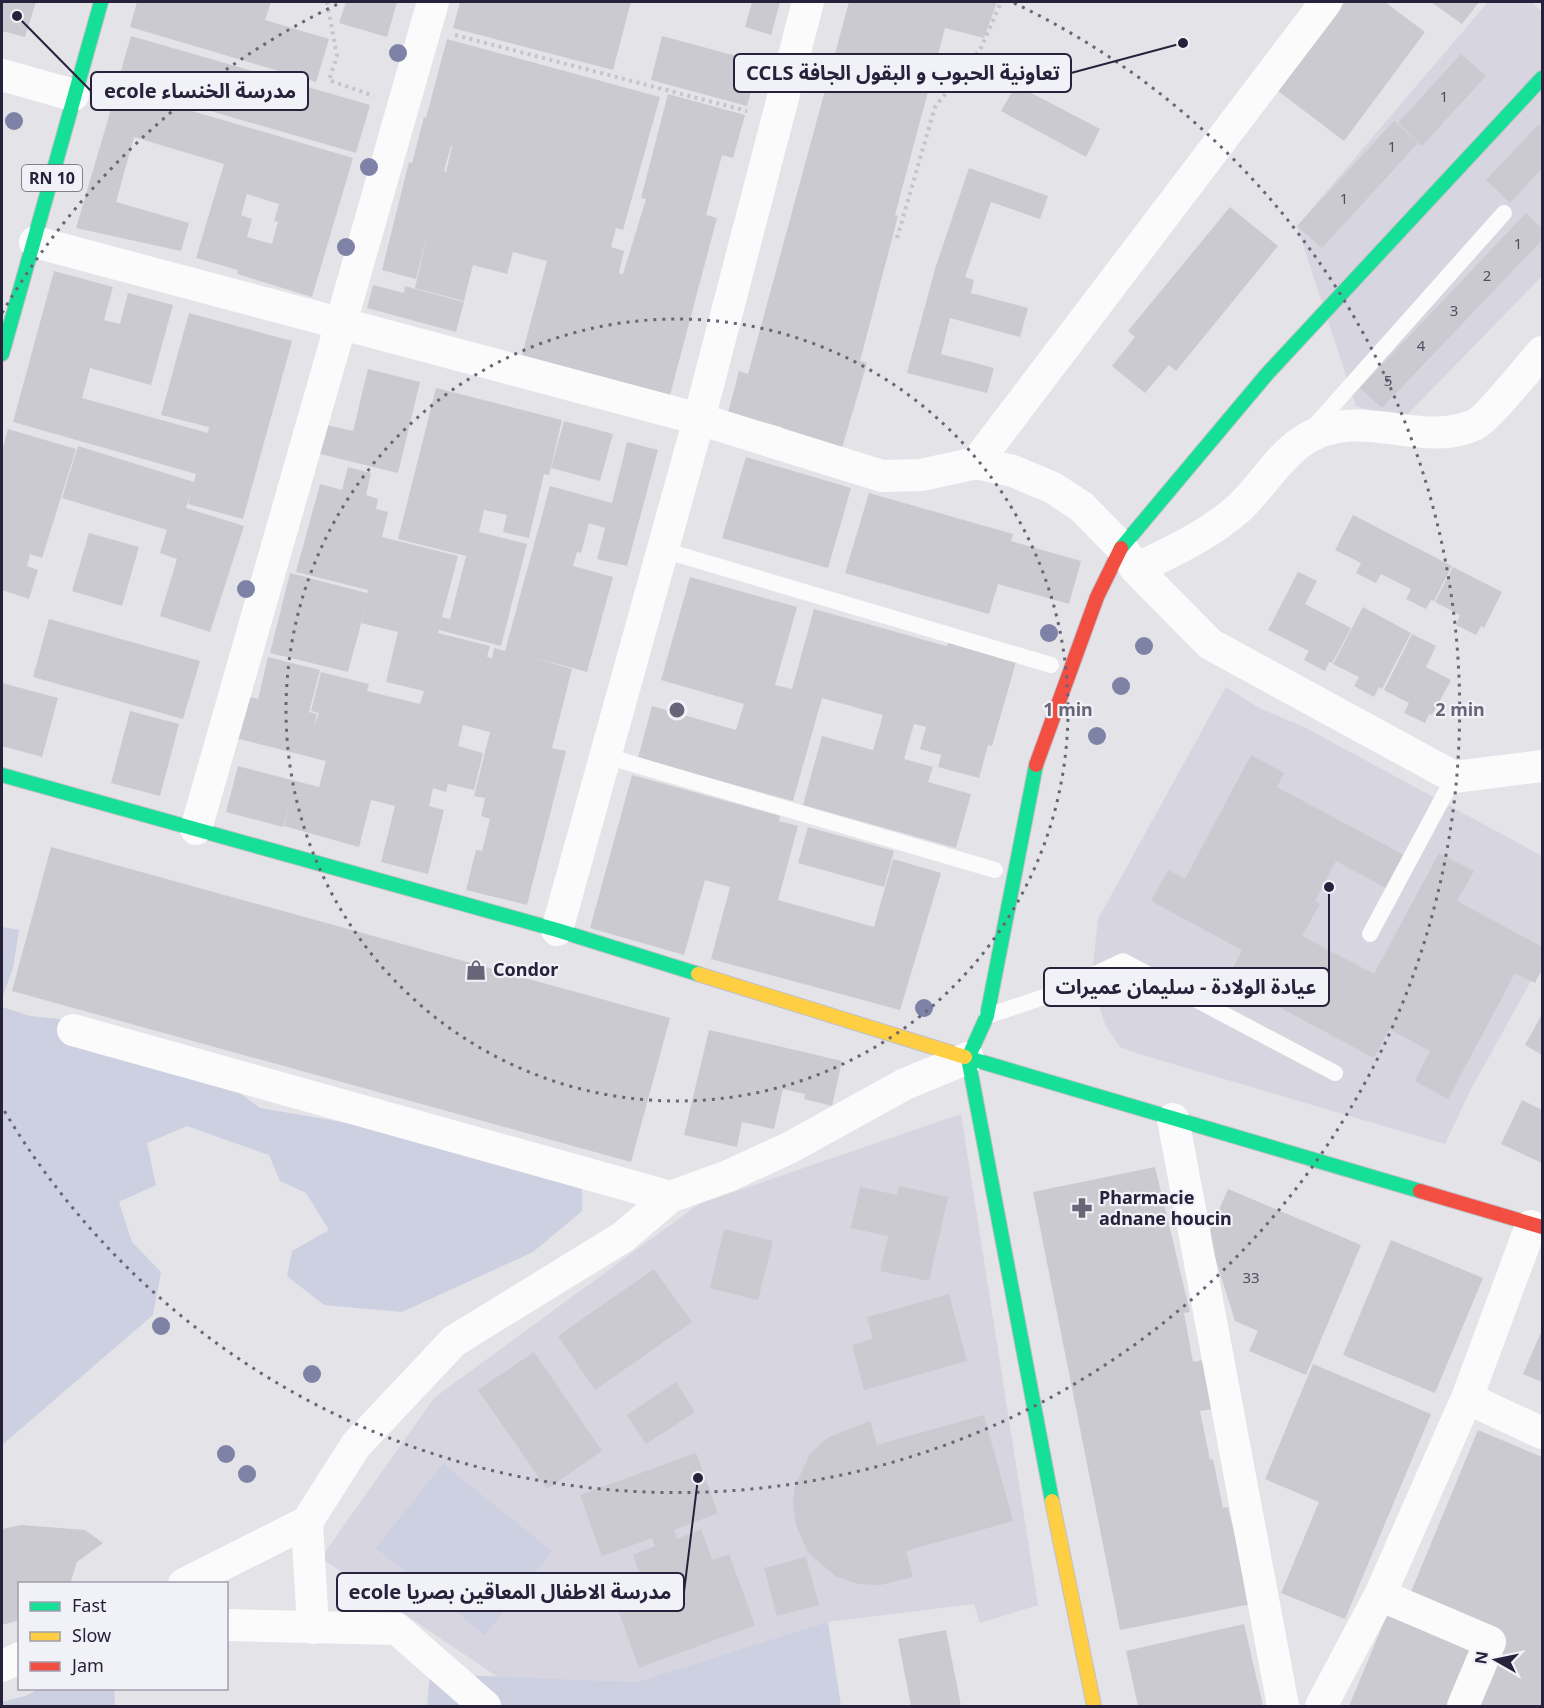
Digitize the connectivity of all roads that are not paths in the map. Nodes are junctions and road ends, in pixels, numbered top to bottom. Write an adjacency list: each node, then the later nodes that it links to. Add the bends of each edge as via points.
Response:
1 (100, 2): 7 (street, RN 10)
2 (808, 2): 13 (street)
3 (1326, 2): 15 (street)
4 (429, 15): 10 (street)
5 (2, 75): 7 (street)
6 (1542, 78): 17 (street, via 1267,374)
7 (73, 95): 9 (street, RN 10)
8 (1504, 213): 14 (lane)
9 (35, 242): 10 (street); 12 (street, RN 10)
10 (341, 323): 13 (street); 23 (street)
11 (1542, 352): 14 (street, via 1476,425 1449,433 1368,424 1334,426)
12 (2, 354)
13 (699, 419): 15 (street, via 882,476 921,475); 16 (street)
14 (1300, 443): 17 (street, via 1239,507 1207,534)
15 (976, 462): 17 (street, via 1013,471 1053,488 1082,507)
16 (663, 550): 18 (lane); 19 (street)
17 (1128, 558): 22 (street, via 1210,644); 27 (street, via 1097,597 1035,767)
18 (1051, 665)
19 (606, 756): 24 (lane); 25 (street)
20 (1542, 766): 22 (street)
21 (2, 775): 23 (street)
22 (1454, 777): 26 (lane)
23 (196, 829): 25 (street)
24 (995, 870)
25 (557, 930): 29 (street)
26 (1370, 934)
27 (987, 1016): 29 (street); 30 (lane, via 1053,994 1123,962)
28 (73, 1030): 32 (street)
29 (968, 1058): 31 (street); 32 (street, via 905,1084 789,1148); 44 (street)
30 (1335, 1073)
31 (1173, 1119): 33 (street); 45 (street)
32 (670, 1197): 36 (street, via 623,1237 454,1341 356,1445)
33 (1537, 1227): 34 (street)
34 (1467, 1398): 35 (street); 38 (street)
35 (1542, 1433)
36 (308, 1522): 37 (street); 40 (street)
37 (188, 1582)
38 (1380, 1595): 46 (street); 47 (street, via 1490,1642)
39 (228, 1626): 40 (street)
40 (313, 1628): 43 (street, via 397,1629)
41 (18, 1659): 42 (street)
42 (2, 1666)
43 (485, 1707)
44 (1094, 1707)
45 (1283, 1707)
46 (1321, 1707)
47 (1463, 1707)

